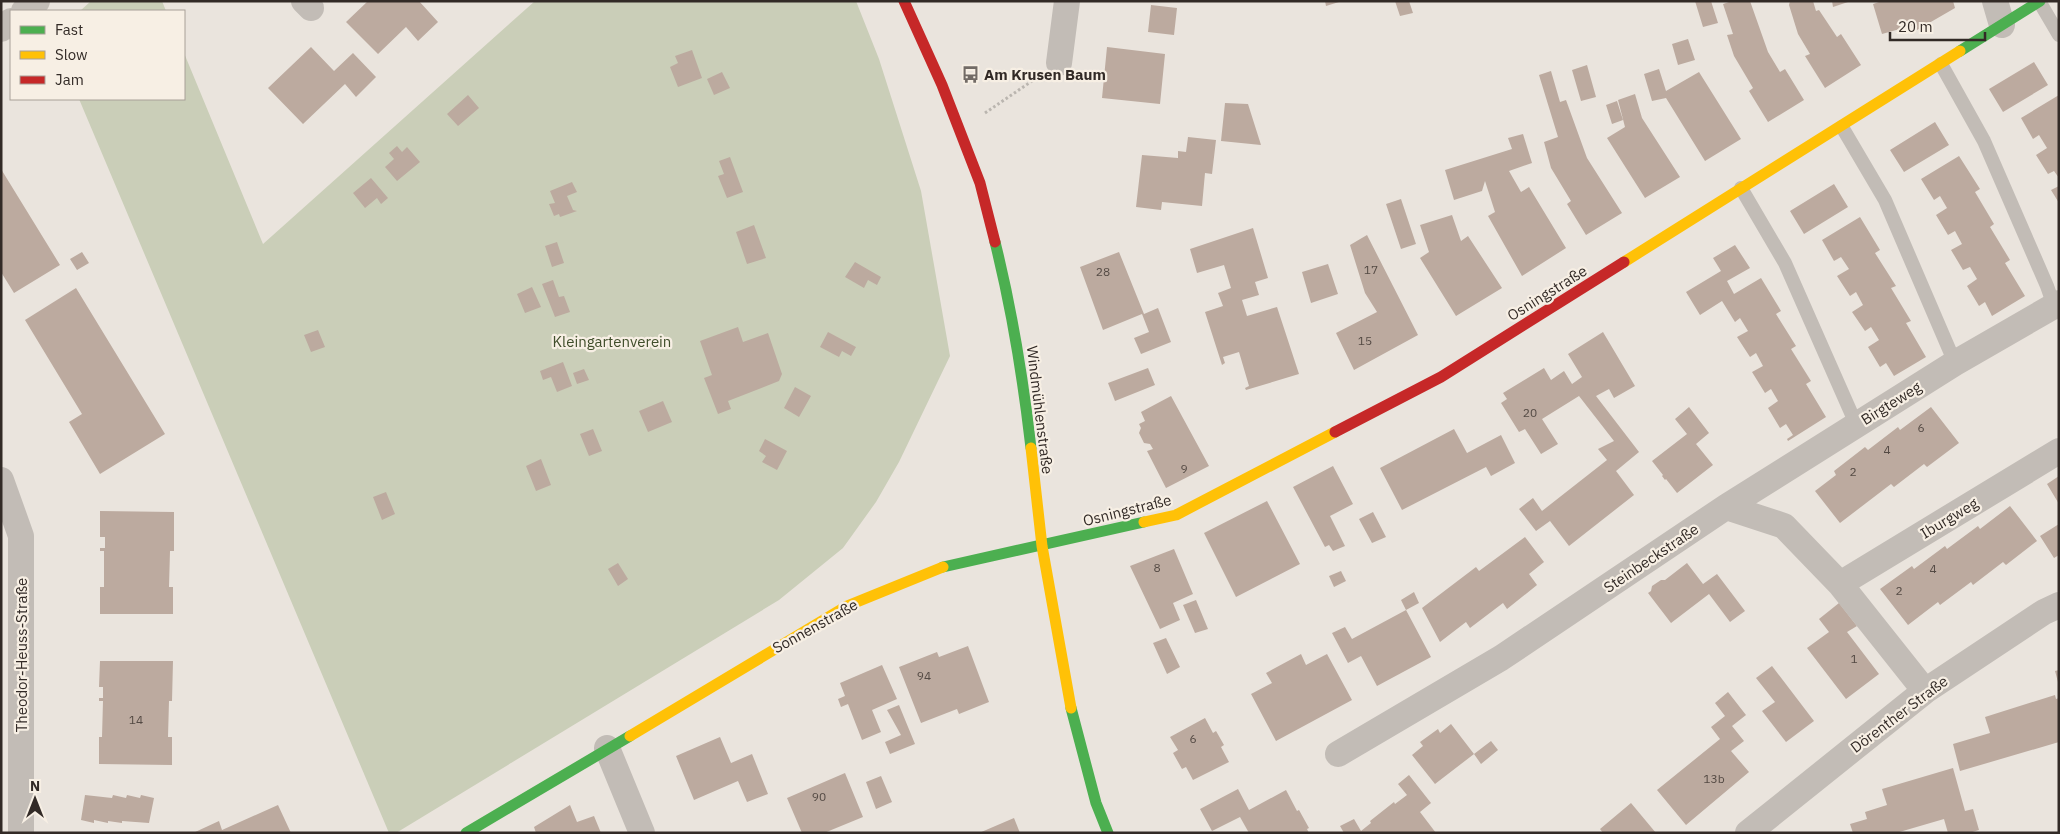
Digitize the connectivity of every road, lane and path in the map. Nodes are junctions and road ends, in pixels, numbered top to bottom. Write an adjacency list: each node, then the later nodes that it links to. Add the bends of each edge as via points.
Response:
1 (37, 1): 5 (street)
2 (904, 1): 11 (street, Windmühlenstraße)
3 (1067, 1): 8 (street)
4 (2040, 1): 6 (street, Osningstraße); 7 (lane)
5 (25, 10)
6 (1999, 13): 9 (street, Osningstraße)
7 (2059, 35)
8 (1059, 63): 11 (path)
9 (1941, 64): 10 (street, Osningstraße); 13 (lane, via 1984,141)
10 (1842, 127): 12 (street, Osningstraße); 14 (lane, via 1884,200)
11 (960, 130): 19 (street, Windmühlenstraße, via 980,183 1008,295 1023,378)
12 (1741, 188): 15 (lane, via 1785,263); 19 (street, Osningstraße, via 1441,377 1176,515)
13 (2056, 305): 14 (street, Birgteweg)
14 (1955, 364): 15 (street, Birgteweg)
15 (1856, 424): 18 (street, Birgteweg)
16 (2059, 451): 20 (street, Iburgweg)
17 (1, 480): 25 (street, Theodor-Heuss-Straße, via 21,536)
18 (1726, 507): 20 (street, via 1784,526); 24 (street, Steinbeckstraße, via 1502,658)
19 (1042, 546): 23 (street, Sonnenstraße, via 938,568 847,606); 28 (street, Windmühlenstraße, via 1072,711 1096,803)
20 (1840, 584): 22 (street)
21 (2059, 605): 22 (street, Dörenther Straße)
22 (1926, 691): 29 (street, Dörenther Straße)
23 (606, 748): 26 (street, Sonnenstraße); 27 (street)
24 (1338, 754)
25 (21, 833)
26 (466, 833)
27 (642, 833)
28 (1108, 833)
29 (1748, 833)

